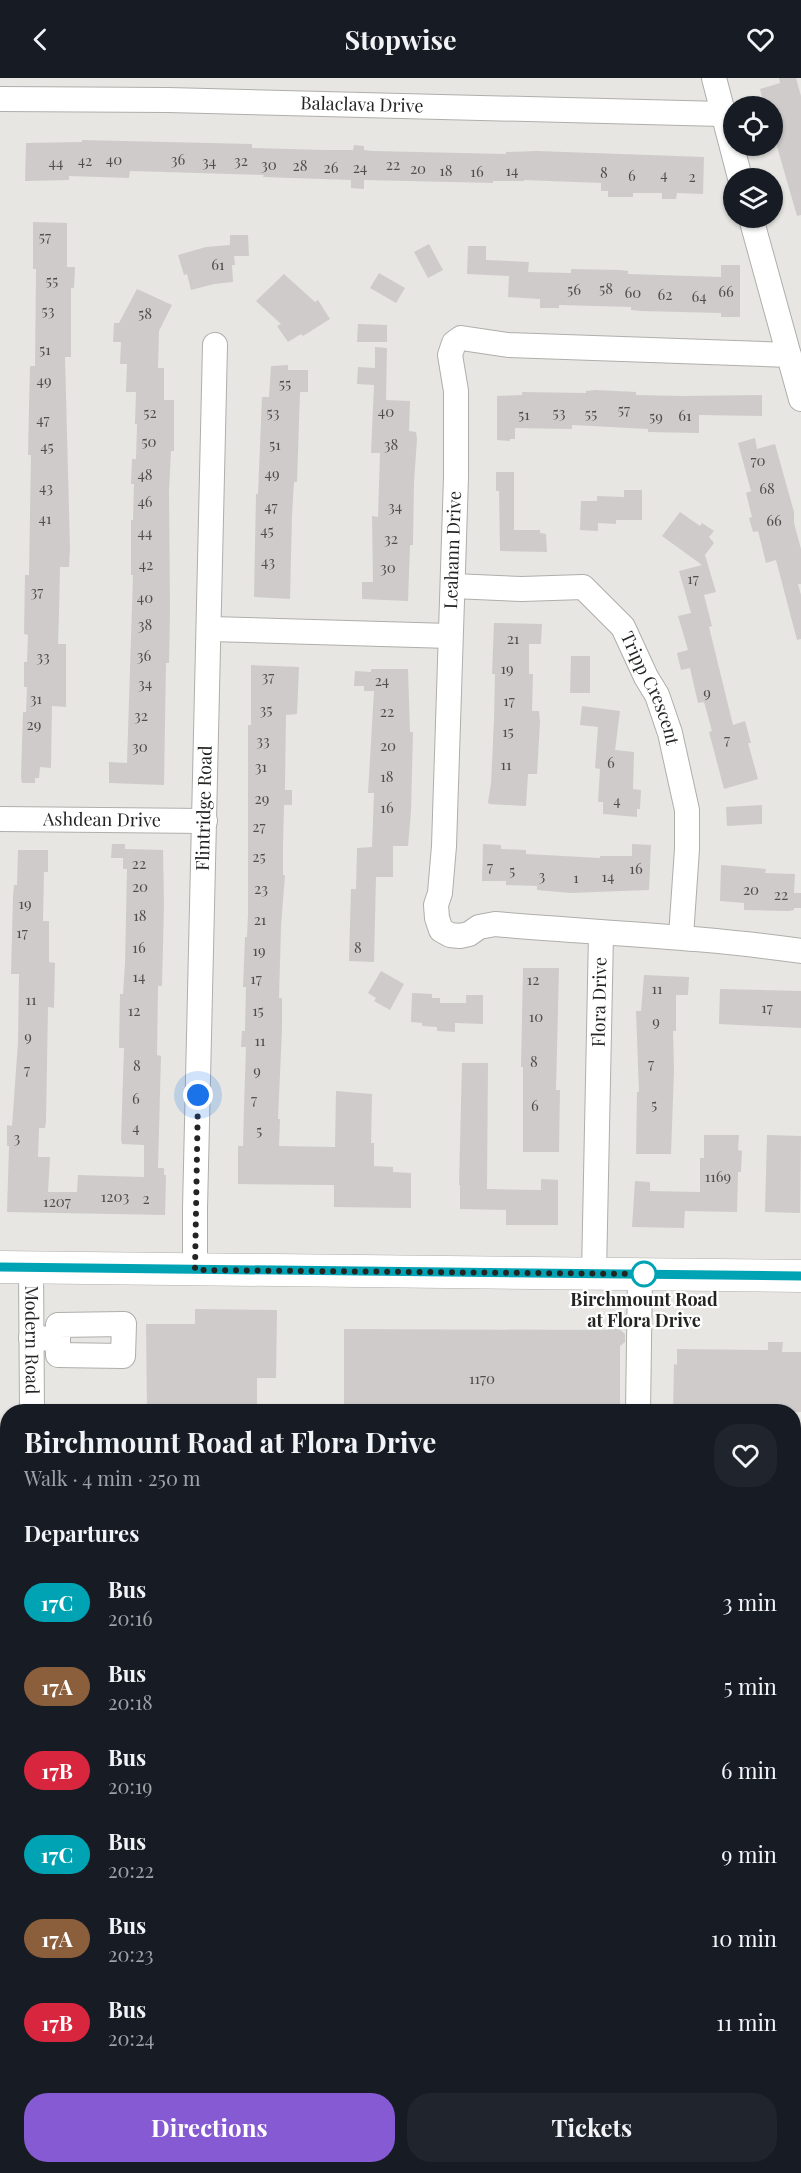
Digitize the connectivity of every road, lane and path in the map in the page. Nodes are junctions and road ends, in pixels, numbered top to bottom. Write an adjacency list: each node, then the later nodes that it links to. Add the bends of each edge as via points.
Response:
1 (714, 78): 3 (street)
2 (0, 99): 3 (street, Balaclava Drive)
3 (722, 114): 4 (street)
4 (737, 168)
5 (754, 228): 7 (street)
6 (215, 345): 10 (street, Flintridge Road)
7 (789, 355): 8 (street); 9 (street, Leahann Drive, via 508,345 460,338 450,355 456,391)
8 (801, 399)
9 (453, 586): 11 (street, Leahann Drive); 15 (street, Tripp Crescent, via 583,587 623,627 657,695 687,810)
10 (210, 629): 11 (street); 13 (street, Flintridge Road)
11 (450, 636): 14 (street, Leahann Drive, via 444,846 436,905 441,930 460,936 495,924)
12 (0, 819): 13 (street, Ashdean Drive)
13 (205, 821): 19 (street, Flintridge Road)
14 (601, 933): 15 (street, Flora Drive); 20 (street, Flora Drive)
15 (681, 936): 16 (street, Flora Drive)
16 (801, 951)
17 (0, 1268): 18 (main road)
18 (32, 1268): 19 (main road); 23 (street, Modern Road)
19 (195, 1270): 20 (main road)
20 (594, 1274): 21 (main road)
21 (640, 1274): 22 (main road); 26 (street)
22 (801, 1276)
23 (31, 1338): 24 (street); 25 (street, Modern Road)
24 (58, 1339)
25 (32, 1404)
26 (638, 1404)

